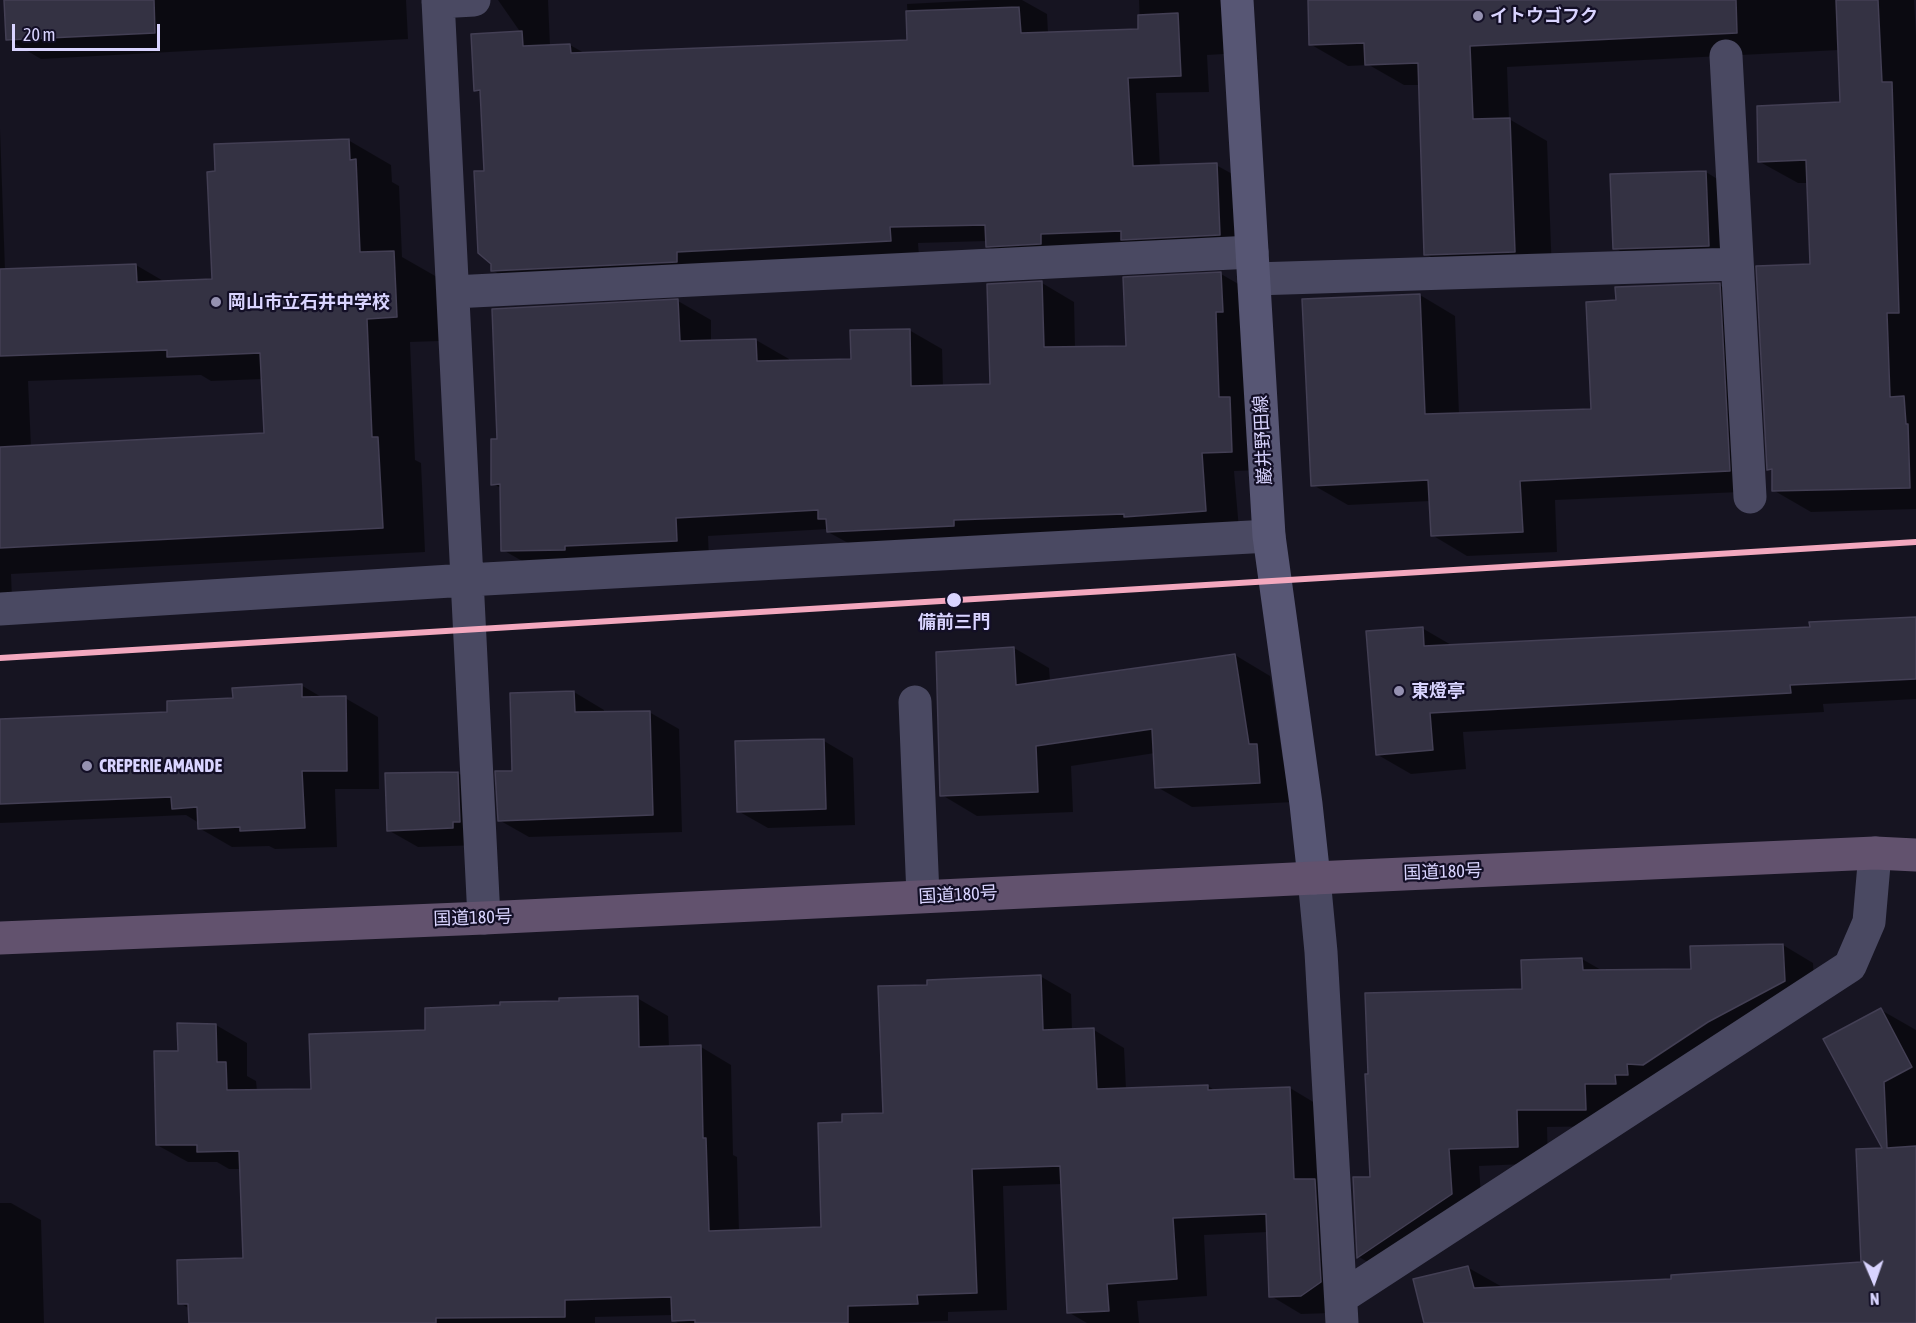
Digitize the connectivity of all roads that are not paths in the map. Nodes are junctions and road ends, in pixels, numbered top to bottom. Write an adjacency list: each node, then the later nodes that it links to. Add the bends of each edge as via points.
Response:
1 (474, 0): 3 (street)
2 (1237, 0): 6 (main road, 巌井野田線)
3 (438, 1): 7 (street)
4 (1726, 56): 5 (street)
5 (1737, 264): 6 (street); 8 (street)
6 (1253, 266): 7 (street); 9 (main road, 巌井野田線)
7 (453, 292): 10 (street)
8 (1750, 497)
9 (1269, 536): 10 (street); 15 (main road, 巌井野田線)
10 (467, 580): 11 (street); 17 (street)
11 (0, 609)
12 (915, 702): 16 (street)
13 (1875, 853): 14 (highway, 国道180号); 15 (highway, 国道180号); 19 (street, via 1869,922 1850,966)
14 (1916, 855)
15 (1314, 878): 16 (highway, 国道180号); 19 (street)
16 (922, 896): 17 (highway, 国道180号)
17 (484, 918): 18 (highway, 国道180号)
18 (0, 938)
19 (1342, 1310)

